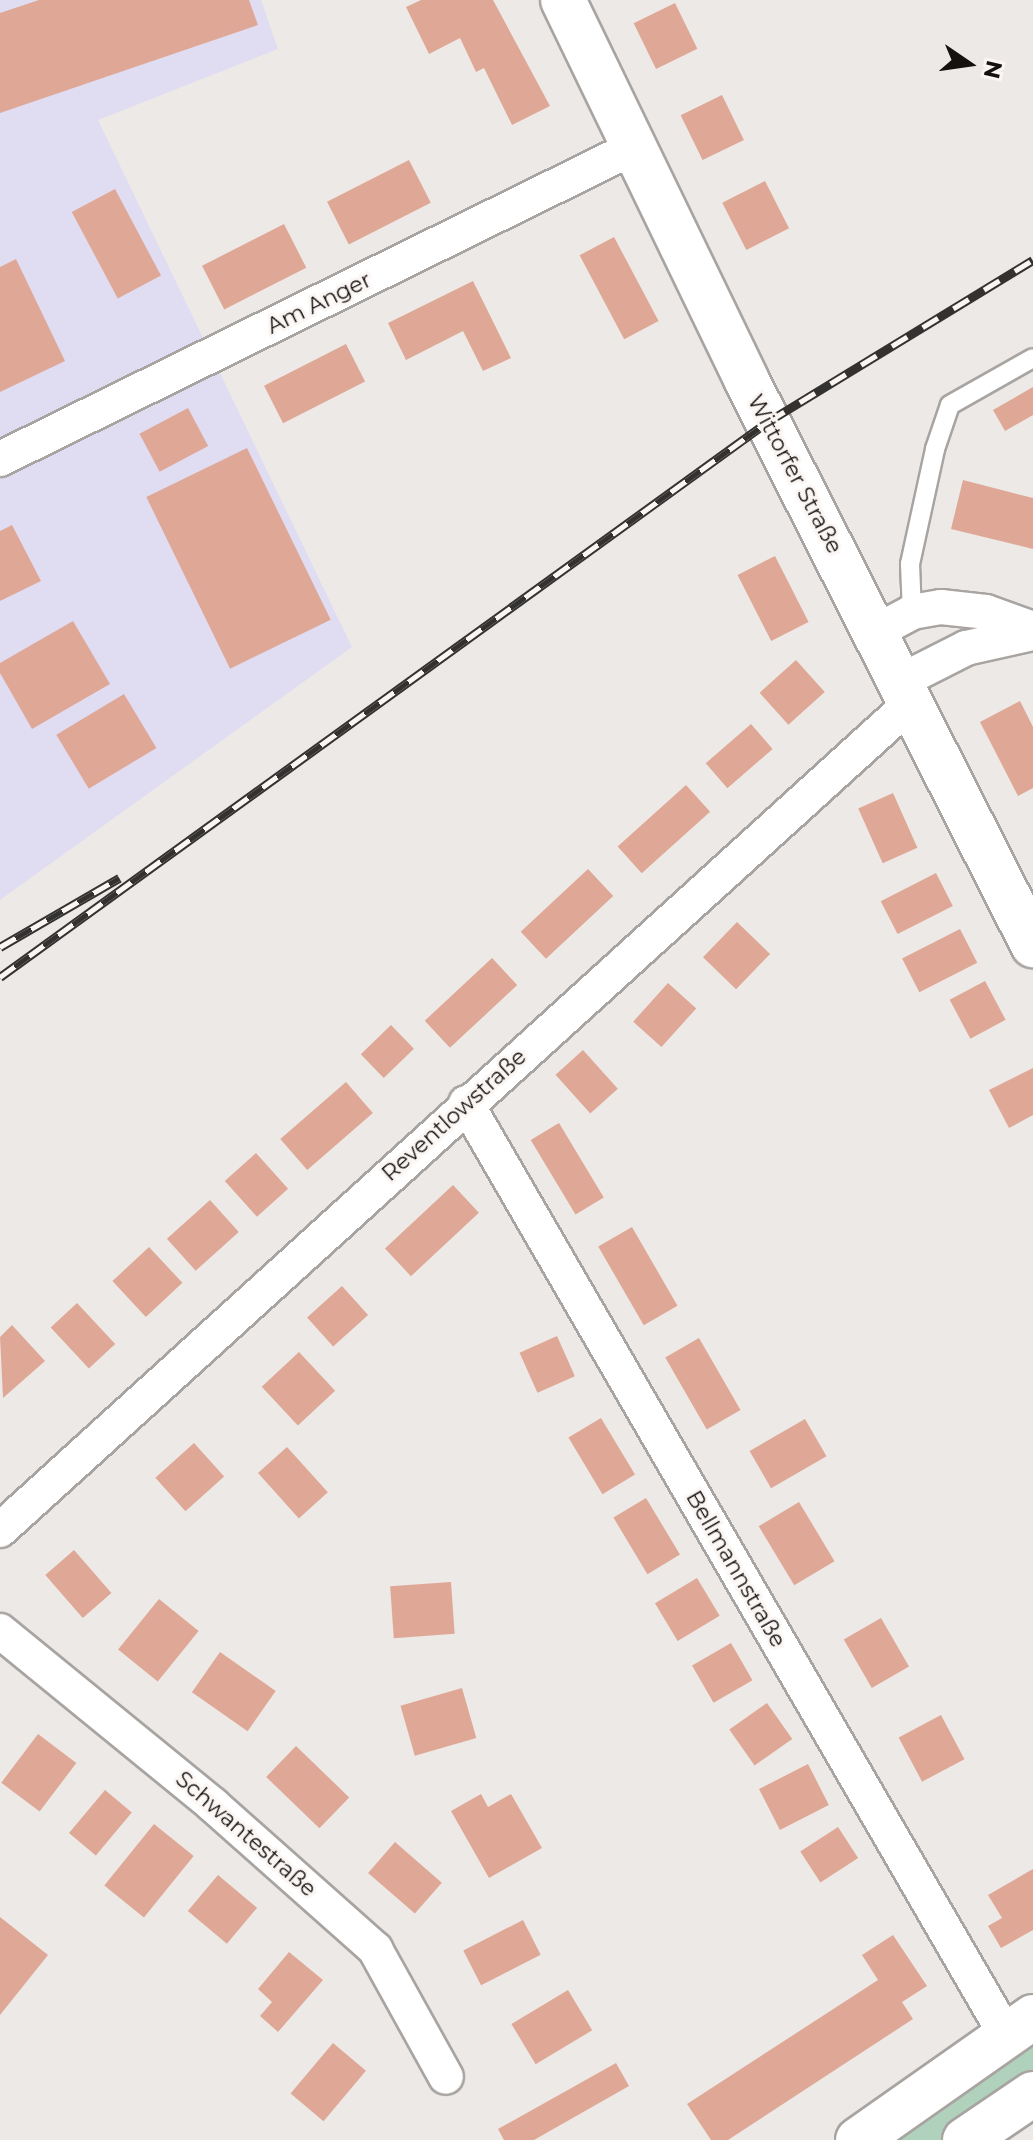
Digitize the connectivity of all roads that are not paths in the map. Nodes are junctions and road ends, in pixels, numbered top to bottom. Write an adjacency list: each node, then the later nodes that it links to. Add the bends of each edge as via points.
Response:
1 (563, 0): 2 (street, Wittorfer Straße)
2 (637, 146): 4 (street, Am Anger); 5 (street, Wittorfer Straße, via 746,379)
3 (1033, 358): 5 (lane, via 950,405)
4 (0, 459)
5 (895, 621): 6 (street, via 941,607 986,612); 7 (street, Wittorfer Straße)
6 (1033, 631): 7 (street, Reventlowstraße, via 966,648)
7 (906, 692): 8 (street, Wittorfer Straße); 9 (street, Reventlowstraße)
8 (1033, 945)
9 (466, 1103): 10 (street, Reventlowstraße); 12 (street, Bellmannstraße)
10 (0, 1530)
11 (0, 1631): 13 (street, Schwantestraße, via 213,1805 375,1949)
12 (1019, 2026): 16 (street)
13 (446, 2077)
14 (1033, 2094): 15 (street)
15 (978, 2136)
16 (858, 2140)

